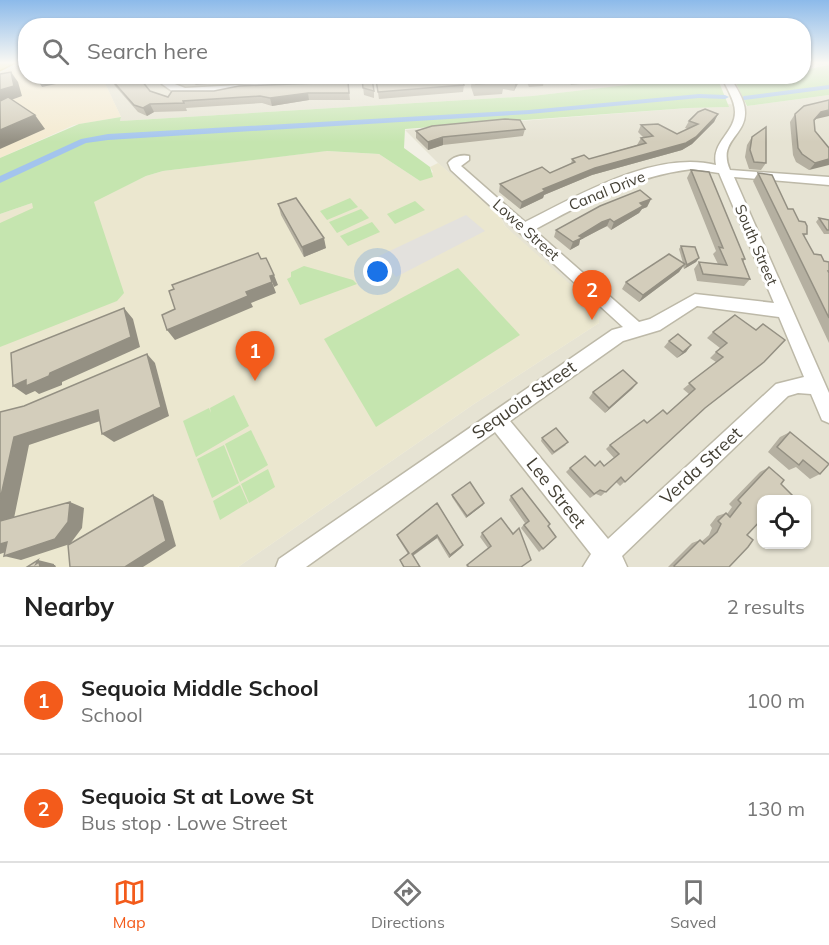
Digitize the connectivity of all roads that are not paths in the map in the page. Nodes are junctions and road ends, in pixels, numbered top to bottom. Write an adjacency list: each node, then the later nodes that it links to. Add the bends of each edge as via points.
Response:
1 (177, 89): 2 (street)
2 (204, 89)
3 (730, 89): 4 (street, via 738,105 738,121)
4 (720, 152): 6 (street, Canal Drive); 7 (street, South Street)
5 (465, 158): 9 (street, Lowe Street, via 454,163 455,167)
6 (693, 165): 7 (street, Canal Drive); 9 (street, Canal Drive, via 620,183)
7 (725, 172): 8 (street, Canal Drive); 10 (street, South Street)
8 (829, 181)
9 (524, 229): 11 (street, Lowe Street)
10 (784, 310): 11 (street, Sequoia Street, via 695,300 654,325); 12 (street, South Street)
11 (636, 329): 14 (street, Sequoia Street, via 610,339)
12 (817, 386): 13 (street, South Street); 15 (street, Verda Street, via 798,385 782,390)
13 (829, 414)
14 (497, 419): 15 (street, Lee Street); 16 (street, Sequoia Street)
15 (606, 563)
16 (286, 567)

